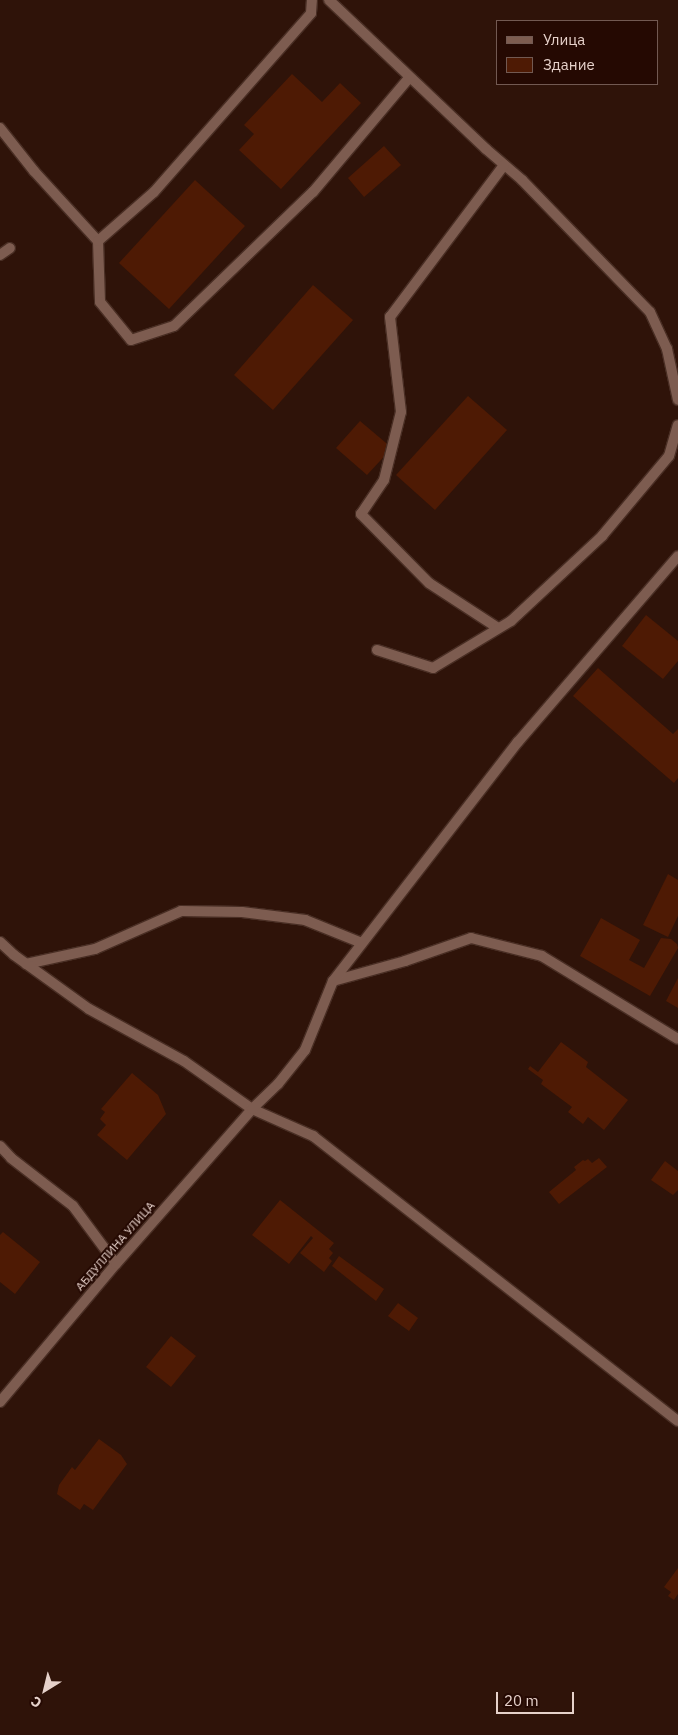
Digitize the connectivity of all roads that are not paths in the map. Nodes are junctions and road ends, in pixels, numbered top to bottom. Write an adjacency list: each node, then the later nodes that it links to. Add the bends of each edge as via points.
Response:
1 (312, 0): 6 (street, via 311,13 154,192)
2 (329, 0): 3 (street)
3 (410, 76): 5 (street); 6 (street, via 313,192 174,326 131,340 100,302)
4 (0, 128): 6 (street)
5 (504, 165): 9 (street, via 650,312 667,349); 12 (street, via 390,317 401,412 384,480 361,514 429,583)
6 (98, 241)
7 (10, 248): 8 (street)
8 (0, 255)
9 (678, 400)
10 (678, 425): 12 (street, via 669,456 602,536 511,621)
11 (678, 556): 15 (street, АБДУЛЛИНА УЛИЦА, via 518,742)
12 (498, 628): 13 (street, via 434,668)
13 (377, 650)
14 (0, 942): 16 (street)
15 (362, 943): 16 (street, via 305,920 242,912 181,911 94,949); 17 (street, АБДУЛЛИНА УЛИЦА)
16 (26, 964): 19 (street, via 90,1009 184,1061)
17 (333, 981): 18 (street, via 471,938 542,956); 19 (street, АБДУЛЛИНА УЛИЦА, via 304,1050 278,1084)
18 (678, 1039)
19 (252, 1109): 21 (street, АБДУЛЛИНА УЛИЦА); 23 (street, via 313,1136)
20 (0, 1146): 21 (street, via 73,1206)
21 (116, 1264): 22 (street, АБДУЛЛИНА УЛИЦА)
22 (0, 1402)
23 (678, 1420)

